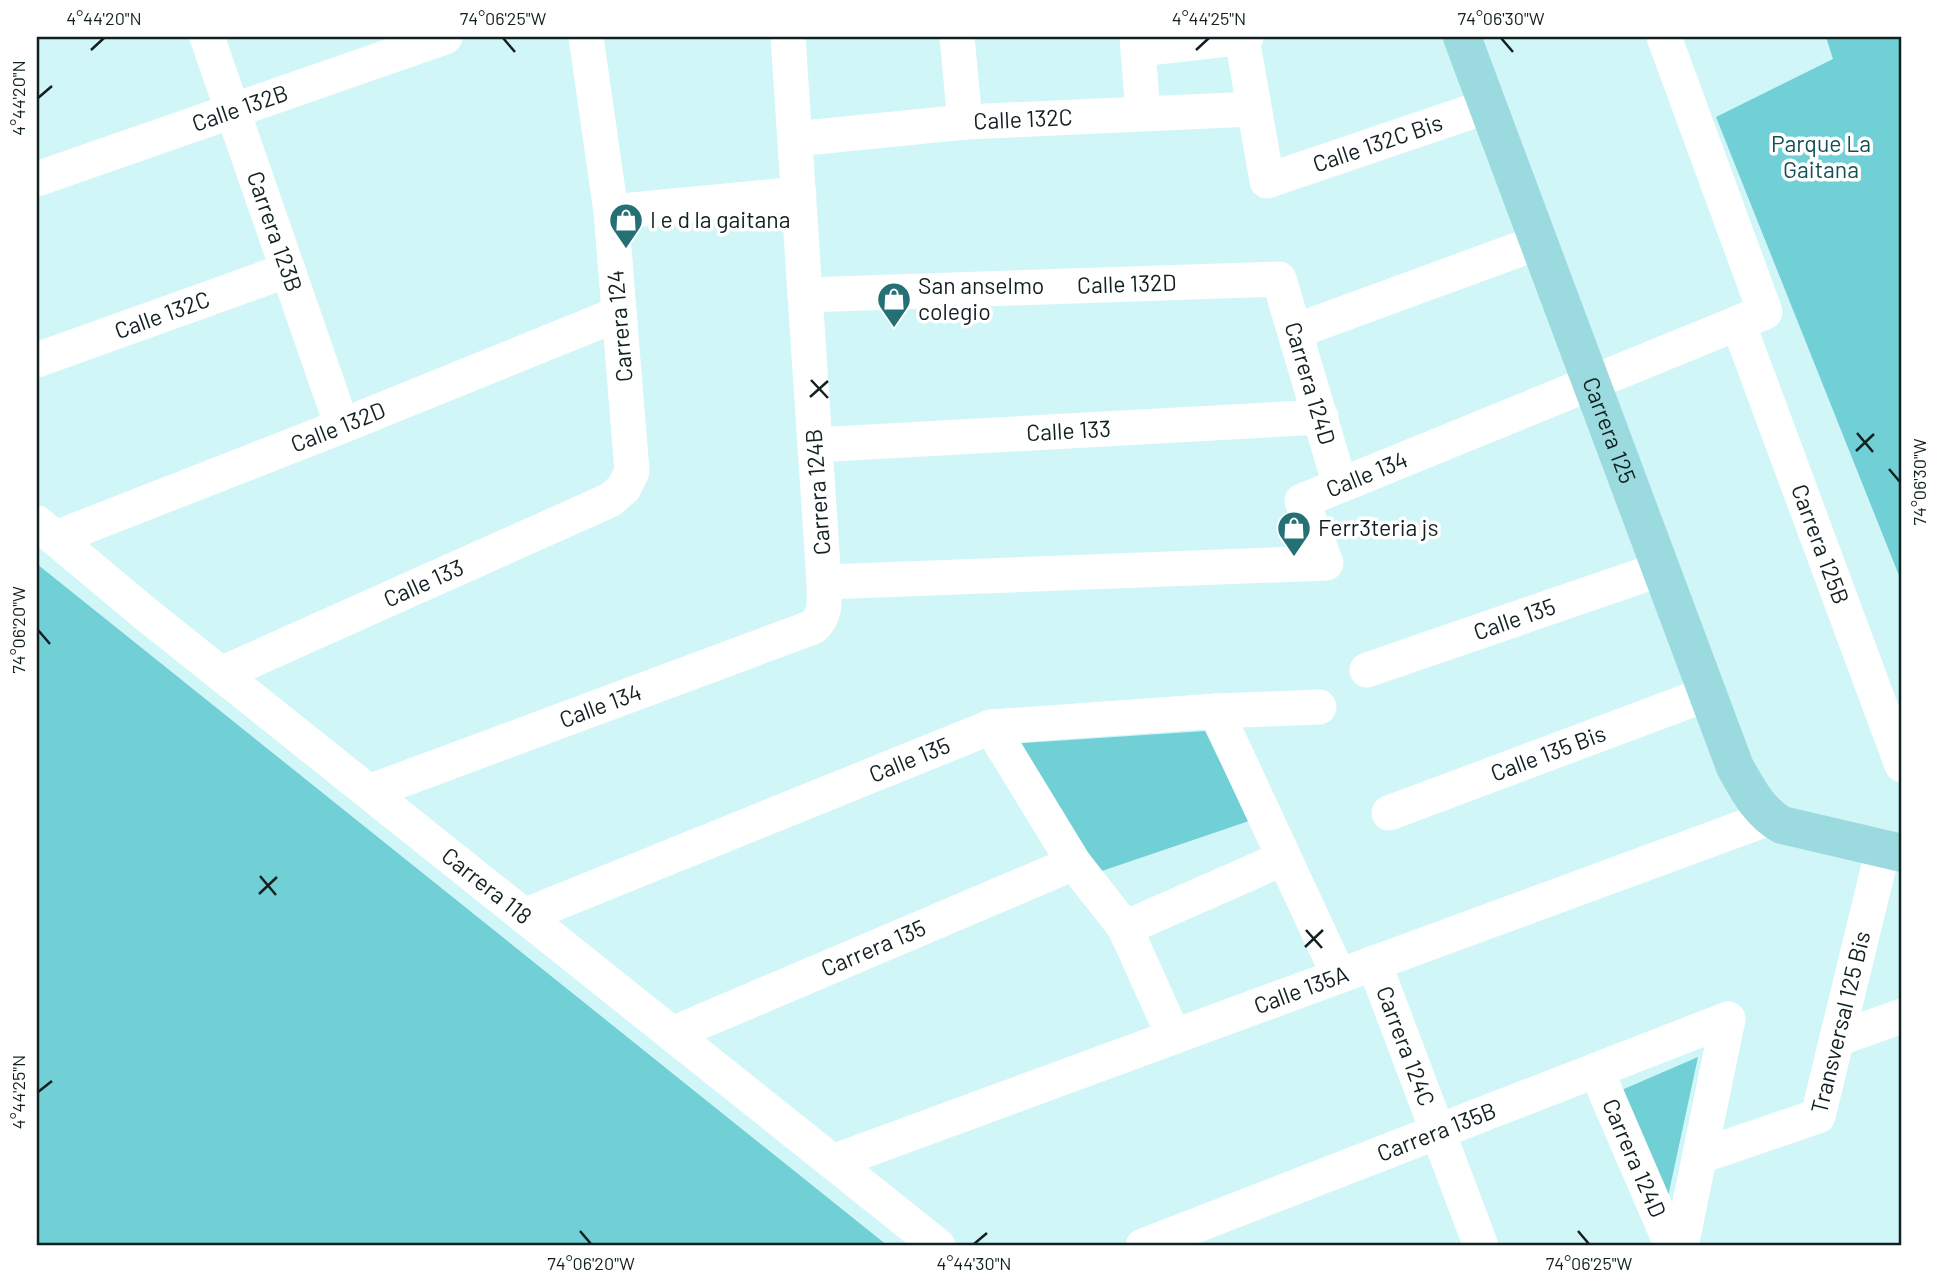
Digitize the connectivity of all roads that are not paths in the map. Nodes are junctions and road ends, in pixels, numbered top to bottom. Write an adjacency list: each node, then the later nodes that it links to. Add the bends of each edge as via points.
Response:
1 (208, 37): 11 (street, Carrera 123B)
2 (445, 37): 11 (street, Calle 132B)
3 (586, 37): 18 (street, Carrera 124)
4 (789, 37): 15 (street, Carrera 124B)
5 (957, 37): 14 (street)
6 (1244, 37): 9 (street); 12 (street)
7 (1462, 37): 10 (main road, Carrera 125)
8 (1664, 37): 24 (street, Carrera 125B)
9 (1138, 43): 13 (street)
10 (1488, 106): 12 (street, Calle 132C Bis, via 1266,181); 19 (main road, Carrera 125)
11 (233, 109): 16 (street, Calle 132B); 20 (street, Carrera 123B)
12 (1253, 109): 13 (street, Calle 132C)
13 (1143, 113): 14 (street, Calle 132C)
14 (965, 122): 15 (street, Calle 132C)
15 (795, 139): 17 (street, Carrera 124B)
16 (37, 179)
17 (799, 194): 18 (street); 22 (street, Carrera 124B)
18 (611, 212): 23 (street, Carrera 124)
19 (1539, 242): 25 (street); 27 (main road, Carrera 125)
20 (288, 270): 26 (street, Calle 132C); 29 (street, Carrera 123B)
21 (1279, 279): 22 (street, Calle 132D); 25 (street, Carrera 124D)
22 (806, 295): 30 (street, Carrera 124B)
23 (618, 314): 29 (street, Calle 132D); 32 (street, Carrera 124, via 632,471)
24 (1751, 318): 27 (street, Calle 134); 42 (street, Carrera 125B)
25 (1296, 331): 28 (street, Carrera 124D)
26 (37, 360)
27 (1592, 383): 31 (street, Calle 134); 34 (main road, Carrera 125)
28 (1321, 417): 30 (street, Calle 133); 31 (street, Carrera 124D)
29 (342, 426): 33 (street, Calle 132D)
30 (815, 445): 35 (street, Carrera 124B)
31 (1340, 485): 35 (street, Calle 134, via 1303,501 1326,563)
32 (624, 488): 37 (street, Calle 133, via 610,500)
33 (46, 530): 37 (street, Carrera 118)
34 (1661, 569): 36 (street, Calle 135); 38 (main road, Carrera 125)
35 (824, 597): 43 (street, Calle 134, via 820,621 813,627)
36 (1367, 670)
37 (221, 674): 43 (street, Carrera 118)
38 (1707, 694): 44 (street, Calle 135 Bis); 45 (main road, Carrera 125, via 1735,768)
39 (1319, 707): 40 (street, Calle 135)
40 (1216, 710): 41 (street, Calle 135); 47 (street)
41 (991, 727): 48 (street); 49 (street, Calle 135)
42 (1902, 765)
43 (369, 792): 49 (street, Carrera 118)
44 (1389, 813)
45 (1769, 818): 46 (main road, via 1797,830); 51 (street, Calle 135A)
46 (1893, 851): 56 (street, Transversal 125 Bis)
47 (1284, 858): 50 (street); 52 (street)
48 (1074, 863): 50 (street); 54 (street, Carrera 135)
49 (524, 916): 54 (street, Carrera 118)
50 (1125, 928): 55 (street)
51 (1374, 963): 52 (street, Calle 135A); 58 (street, Carrera 124C)
52 (1339, 976): 55 (street, Calle 135A)
53 (1902, 1016): 56 (street)
54 (672, 1034): 60 (street, Carrera 118)
55 (1174, 1037): 60 (street, Calle 135A)
56 (1837, 1039): 59 (street, Transversal 125 Bis, via 1818,1116)
57 (1596, 1070): 58 (street, Carrera 135B); 59 (street, Carrera 135B, via 1728,1018); 64 (street, Carrera 124D)
58 (1438, 1132): 62 (street, Carrera 135B); 63 (street, Carrera 124C)
59 (1701, 1156): 65 (street)
60 (833, 1162): 61 (street, Carrera 118)
61 (938, 1246)
62 (1143, 1246)
63 (1481, 1246)
64 (1672, 1246)
65 (1681, 1246)

